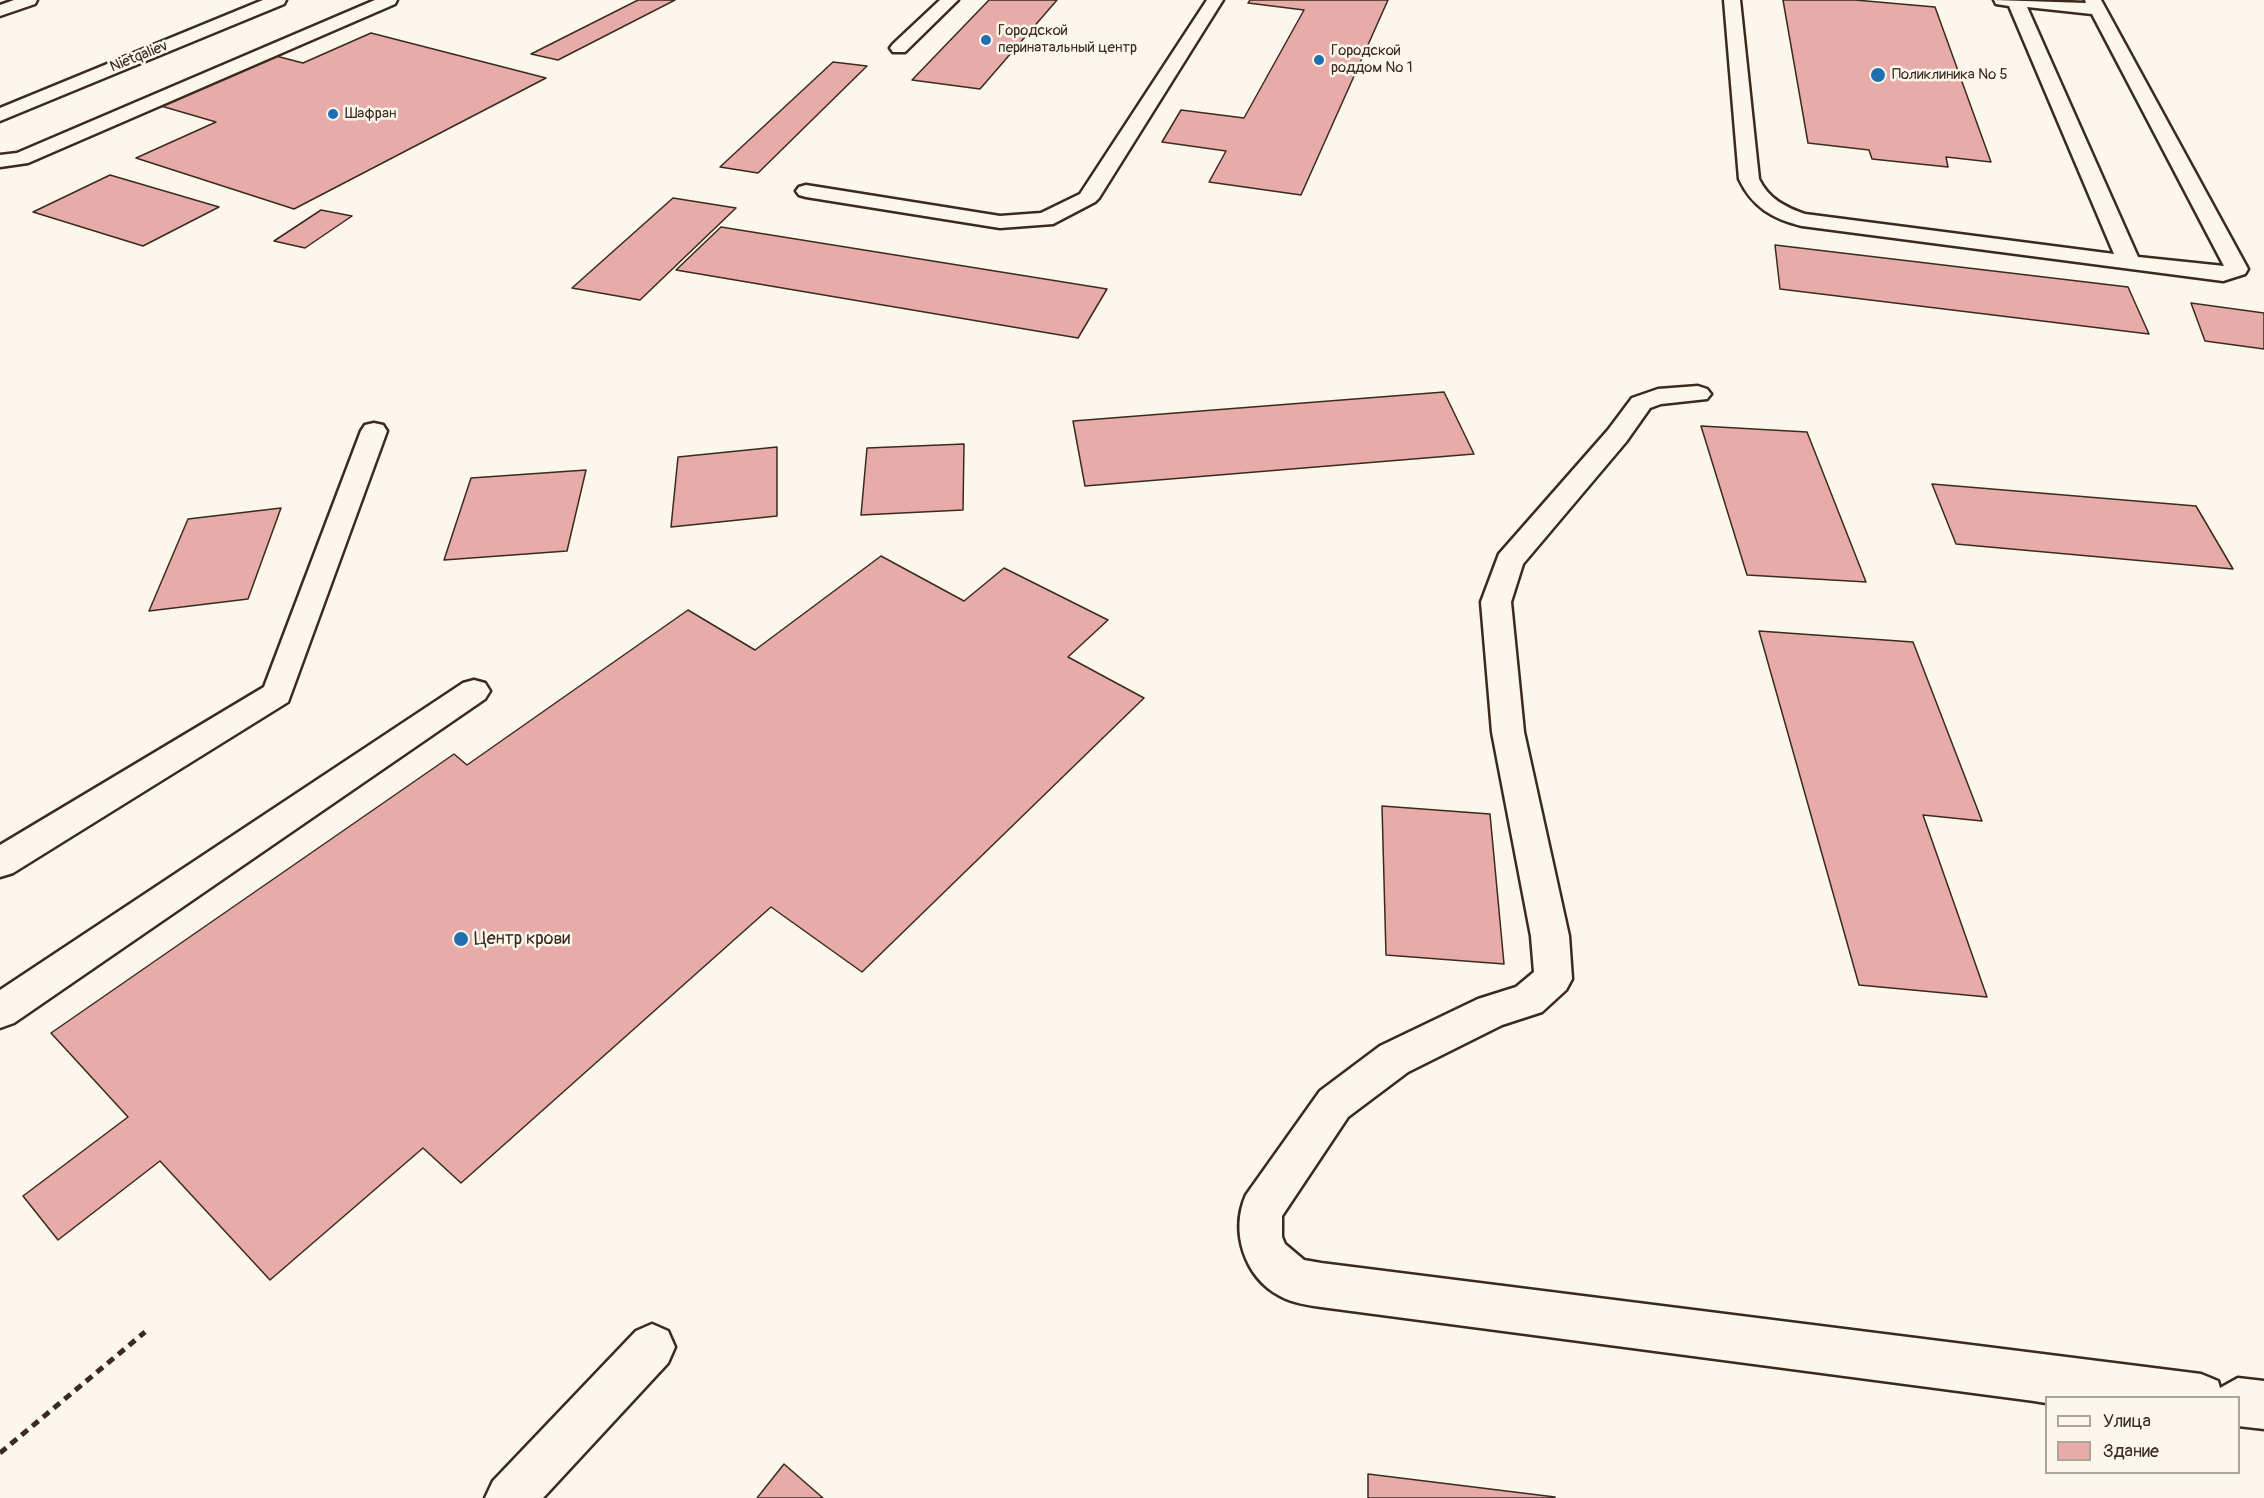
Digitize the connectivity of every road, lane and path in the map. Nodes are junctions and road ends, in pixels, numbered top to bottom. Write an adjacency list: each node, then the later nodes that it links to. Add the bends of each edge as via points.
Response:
1 (29, 0): 9 (street)
2 (278, 0): 11 (street, Nietqaliev)
3 (389, 0): 12 (street, via 21,159)
4 (950, 0): 10 (street)
5 (1215, 0): 13 (street, via 1088,198 1045,219 1000,222)
6 (1732, 0): 14 (street, via 1749,179 1756,195 1774,211 1802,220)
7 (2011, 0): 8 (street); 14 (street)
8 (2096, 4): 14 (street, via 2237,269 2223,274)
9 (0, 11)
10 (899, 48)
11 (0, 115)
12 (0, 161)
13 (806, 191)
14 (2128, 263)
15 (1698, 394): 22 (street, via 1659,397 1641,403 1509,561 1496,602 1508,732 1550,936 1553,979 1528,1000 1492,1011 1394,1059 1334,1104 1261,1210 1260,1237 1269,1258 1294,1280 1321,1285)
16 (374, 431): 18 (street, via 277,694)
17 (474, 691): 19 (street)
18 (0, 863)
19 (0, 1011)
20 (145, 1332): 25 (path)
21 (652, 1347): 26 (street)
22 (2184, 1396)
23 (2240, 1402): 24 (street)
24 (2264, 1405)
25 (0, 1453)
26 (510, 1498)

